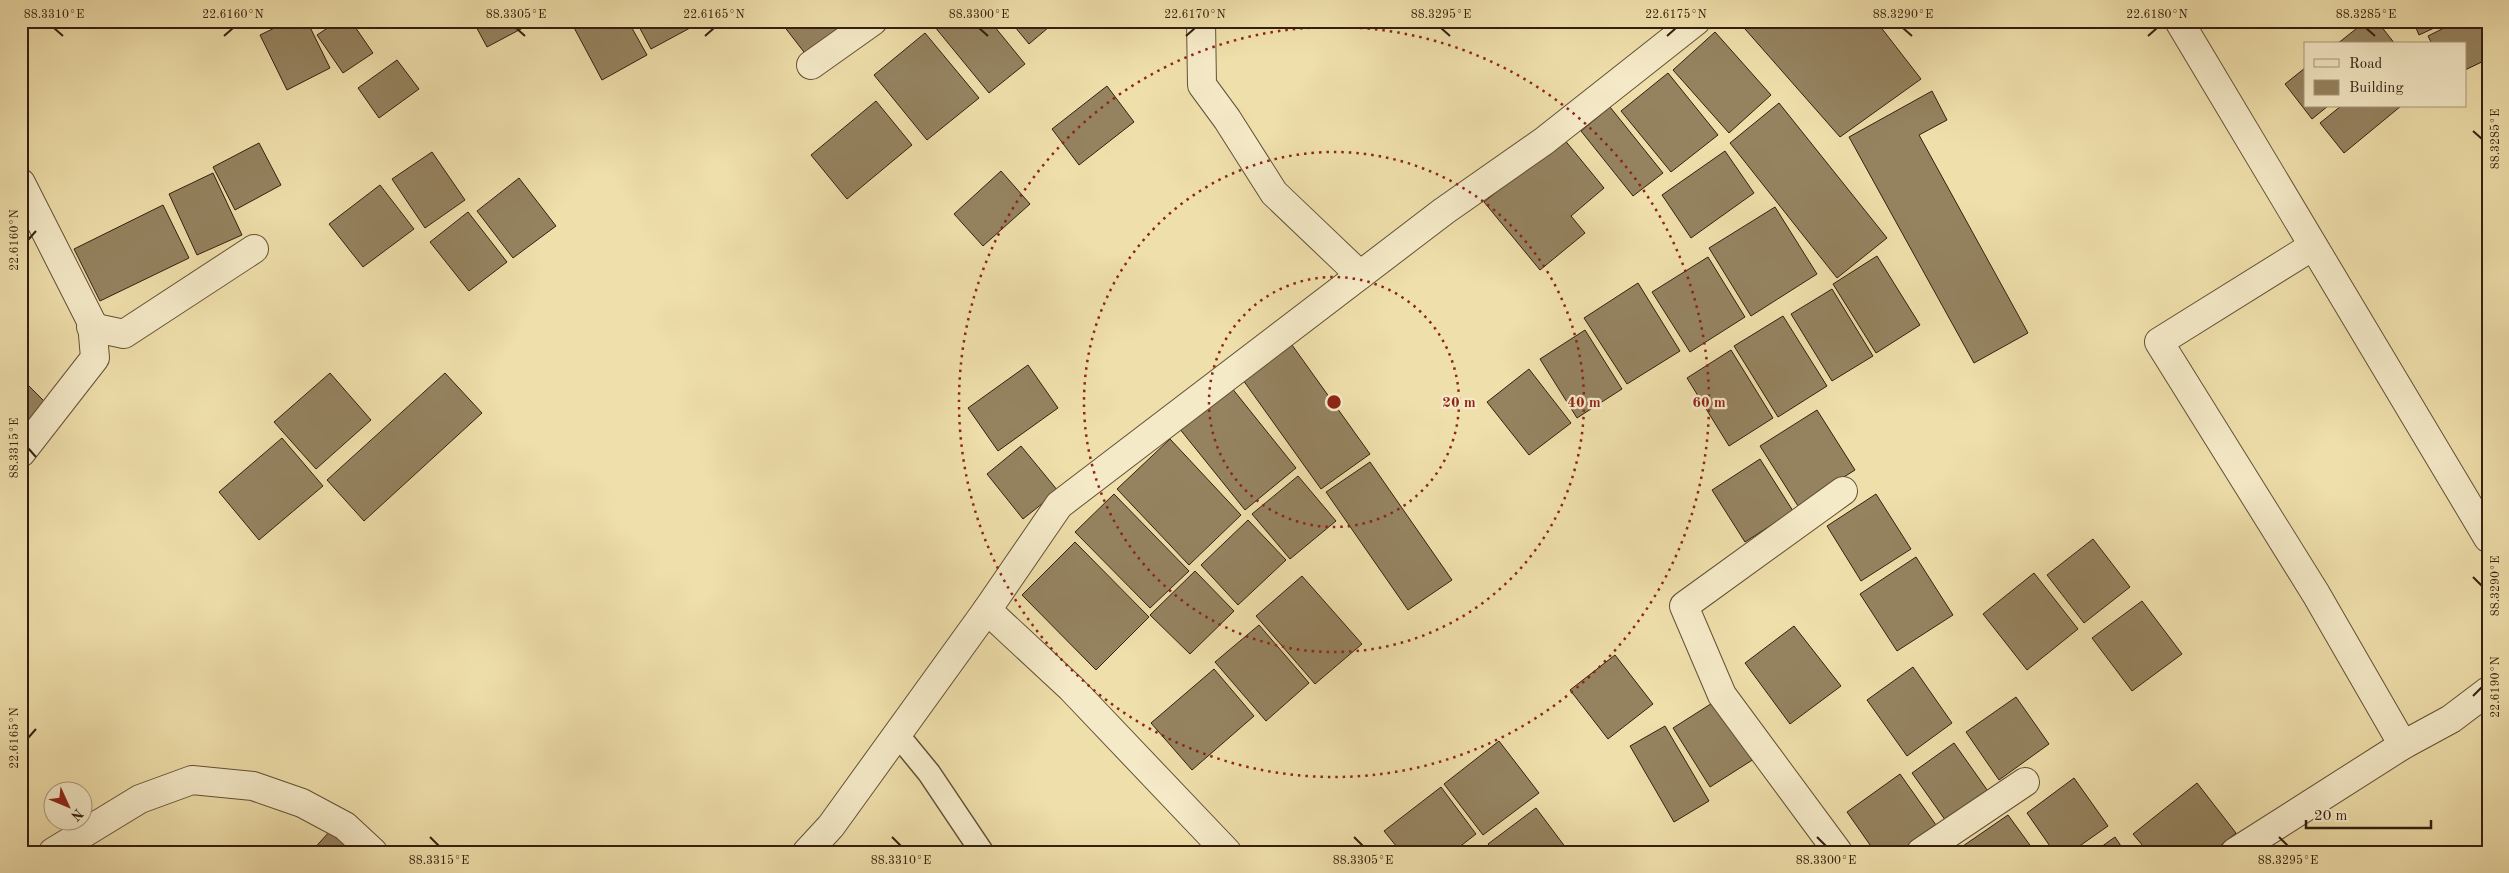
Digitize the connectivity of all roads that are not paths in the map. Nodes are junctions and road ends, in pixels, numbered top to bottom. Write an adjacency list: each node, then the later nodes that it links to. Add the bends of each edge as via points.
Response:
1 (873, 21): 5 (street)
2 (1201, 21): 9 (street, via 1202,86 1274,193)
3 (1696, 21): 9 (street, via 1544,141)
4 (2179, 21): 7 (street)
5 (812, 65)
6 (21, 183): 10 (street, via 92,323)
7 (2313, 246): 13 (street); 17 (street, via 2159,342 2316,594)
8 (254, 249): 10 (street, via 124,334)
9 (1360, 275): 14 (street, via 1059,506)
10 (91, 327): 11 (street, via 95,358)
11 (21, 453)
12 (1843, 491): 24 (street, via 1684,606 1722,695)
13 (2488, 538)
14 (987, 610): 16 (street); 23 (street, via 1071,688)
15 (2488, 691): 17 (street, via 2452,719)
16 (898, 734): 21 (street, via 831,826); 22 (lane, via 929,773)
17 (2403, 745): 26 (street)
18 (2025, 782): 25 (street)
19 (53, 852): 20 (street, via 140,799 192,780 253,786 302,803 345,826)
20 (373, 852)
21 (807, 852)
22 (982, 852)
23 (1227, 852)
24 (1838, 852)
25 (1921, 852)
26 (2235, 852)

